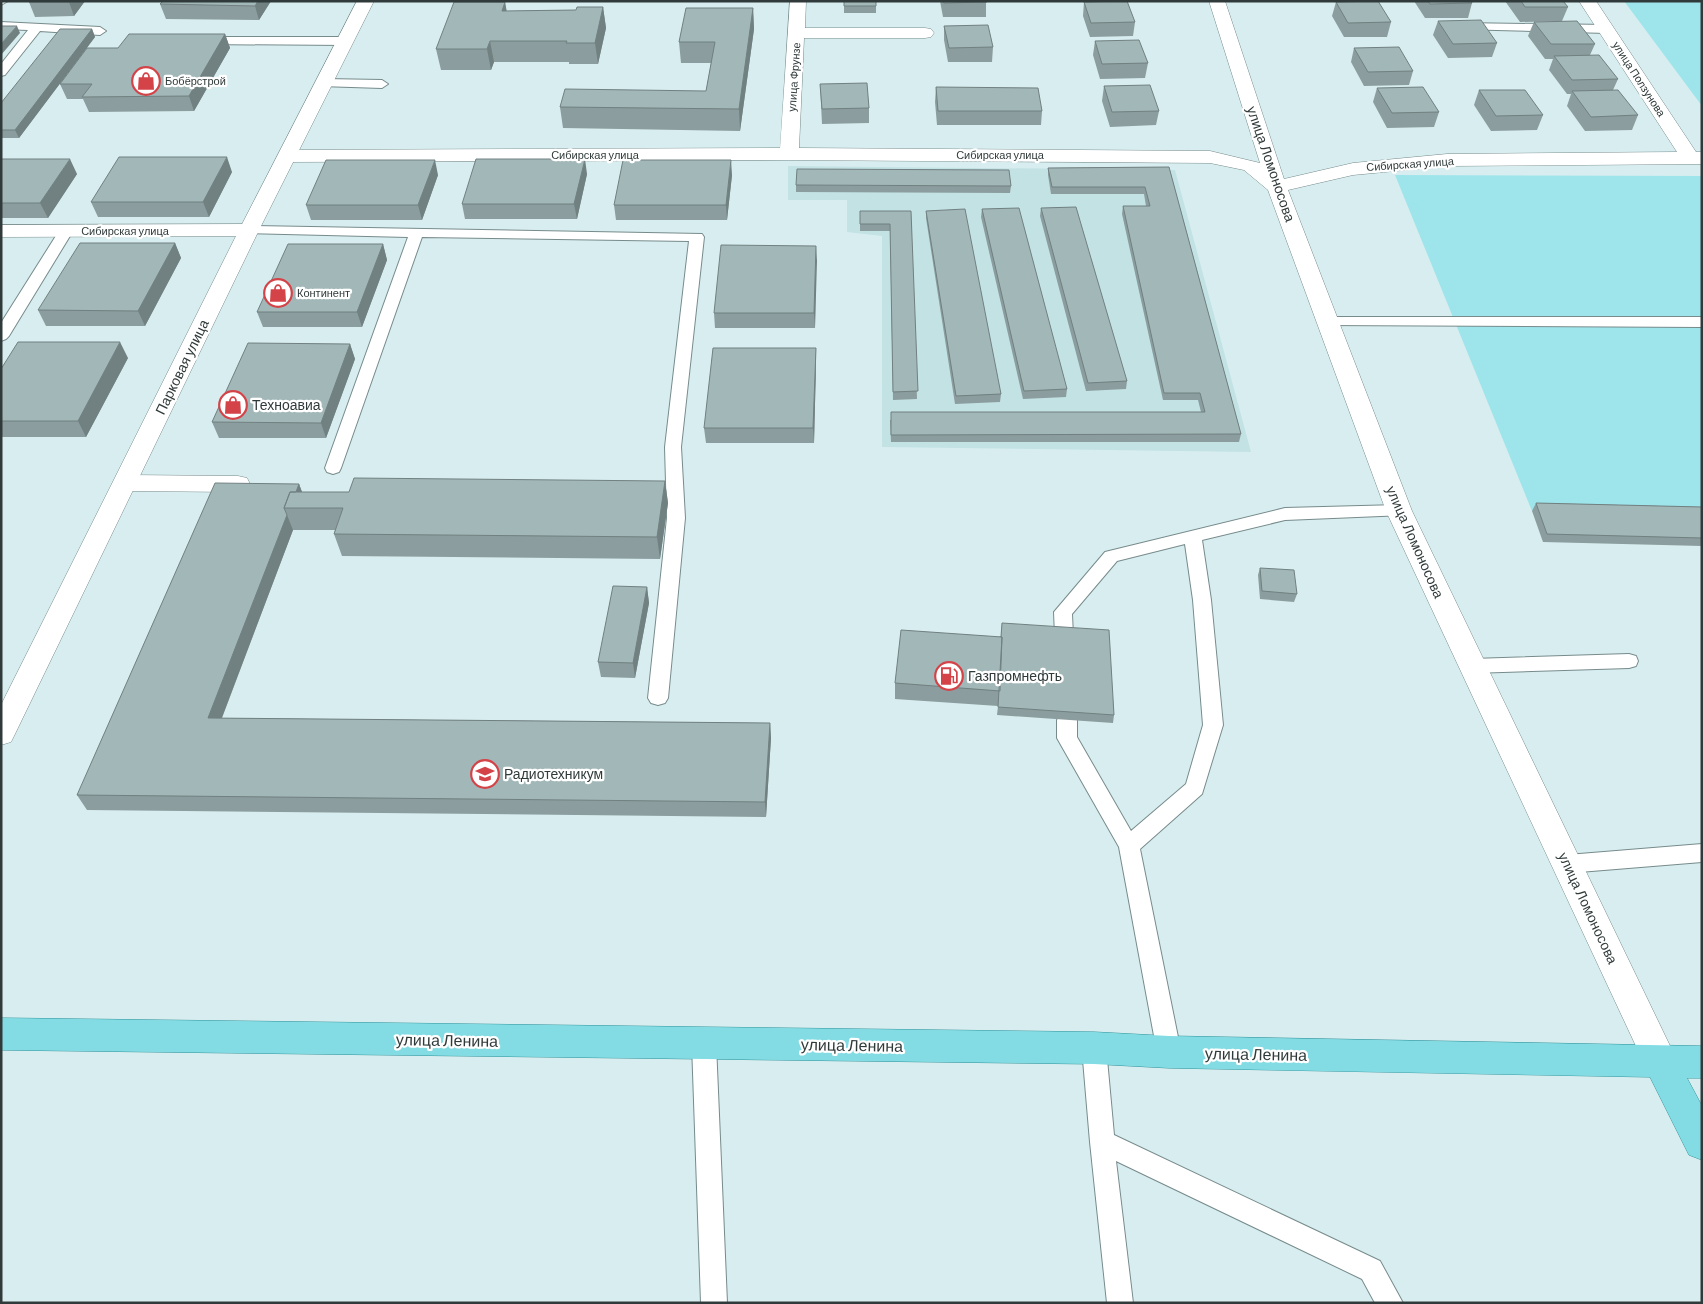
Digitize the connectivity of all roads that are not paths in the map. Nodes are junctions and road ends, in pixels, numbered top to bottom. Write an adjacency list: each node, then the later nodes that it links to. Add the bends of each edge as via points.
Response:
1 (366, 1): 13 (street, Парковая улица)
2 (798, 1): 10 (street, улица Фрунзе)
3 (1217, 1): 20 (street, улица Ломоносова)
4 (1587, 1): 8 (street, улица Ползунова)
5 (1, 25): 7 (lane)
6 (1450, 27): 8 (lane)
7 (37, 28): 9 (lane); 14 (lane)
8 (1607, 29): 19 (street, улица Ползунова)
9 (100, 31)
10 (796, 33): 11 (street); 17 (street, улица Фрунзе)
11 (925, 33)
12 (193, 41): 13 (lane)
13 (346, 41): 15 (street, Парковая улица)
14 (1, 72)
15 (324, 83): 16 (lane); 18 (street, Парковая улица)
16 (382, 84)
17 (789, 154): 18 (street, Сибирская улица); 20 (street, Сибирская улица, via 1210,157 1251,166)
18 (288, 156): 21 (street, Парковая улица)
19 (1696, 158): 20 (street, Сибирская улица, via 1447,160 1354,168)
20 (1277, 187): 25 (street, улица Ломоносова)
21 (249, 230): 23 (street, Сибирская улица); 24 (lane); 29 (street, Парковая улица)
22 (1, 231): 23 (street, Сибирская улица)
23 (66, 231): 27 (lane)
24 (416, 233): 28 (lane); 36 (lane, via 697,237 673,447 676,518)
25 (1328, 322): 26 (lane); 31 (street, улица Ломоносова)
26 (1702, 322)
27 (1, 336)
28 (333, 468)
29 (125, 482): 30 (street); 38 (street, Парковая улица)
30 (238, 484)
31 (1399, 511): 32 (lane, via 1285,514); 35 (street, улица Ломоносова)
32 (1193, 536): 33 (lane, via 1111,556 1062,612); 39 (lane, via 1213,725 1196,788)
33 (1064, 636)
34 (1629, 661): 35 (lane)
35 (1472, 666): 41 (street, улица Ломоносова)
36 (658, 698)
37 (1066, 720): 39 (lane, via 1068,738)
38 (1, 734)
39 (1129, 846): 45 (lane)
40 (1702, 854): 41 (lane)
41 (1567, 864): 47 (street, улица Ломоносова)
42 (1, 1034): 43 (main road, улица Ленина)
43 (704, 1044): 44 (main road, улица Ленина); 50 (lane)
44 (1094, 1048): 45 (main road, улица Ленина); 48 (lane)
45 (1169, 1052): 47 (main road, улица Ленина)
46 (1702, 1062): 47 (main road, улица Ленина)
47 (1661, 1063): 49 (main road)
48 (1102, 1142): 51 (lane); 52 (lane, via 1370,1270)
49 (1702, 1143)
50 (714, 1303)
51 (1120, 1303)
52 (1390, 1303)

